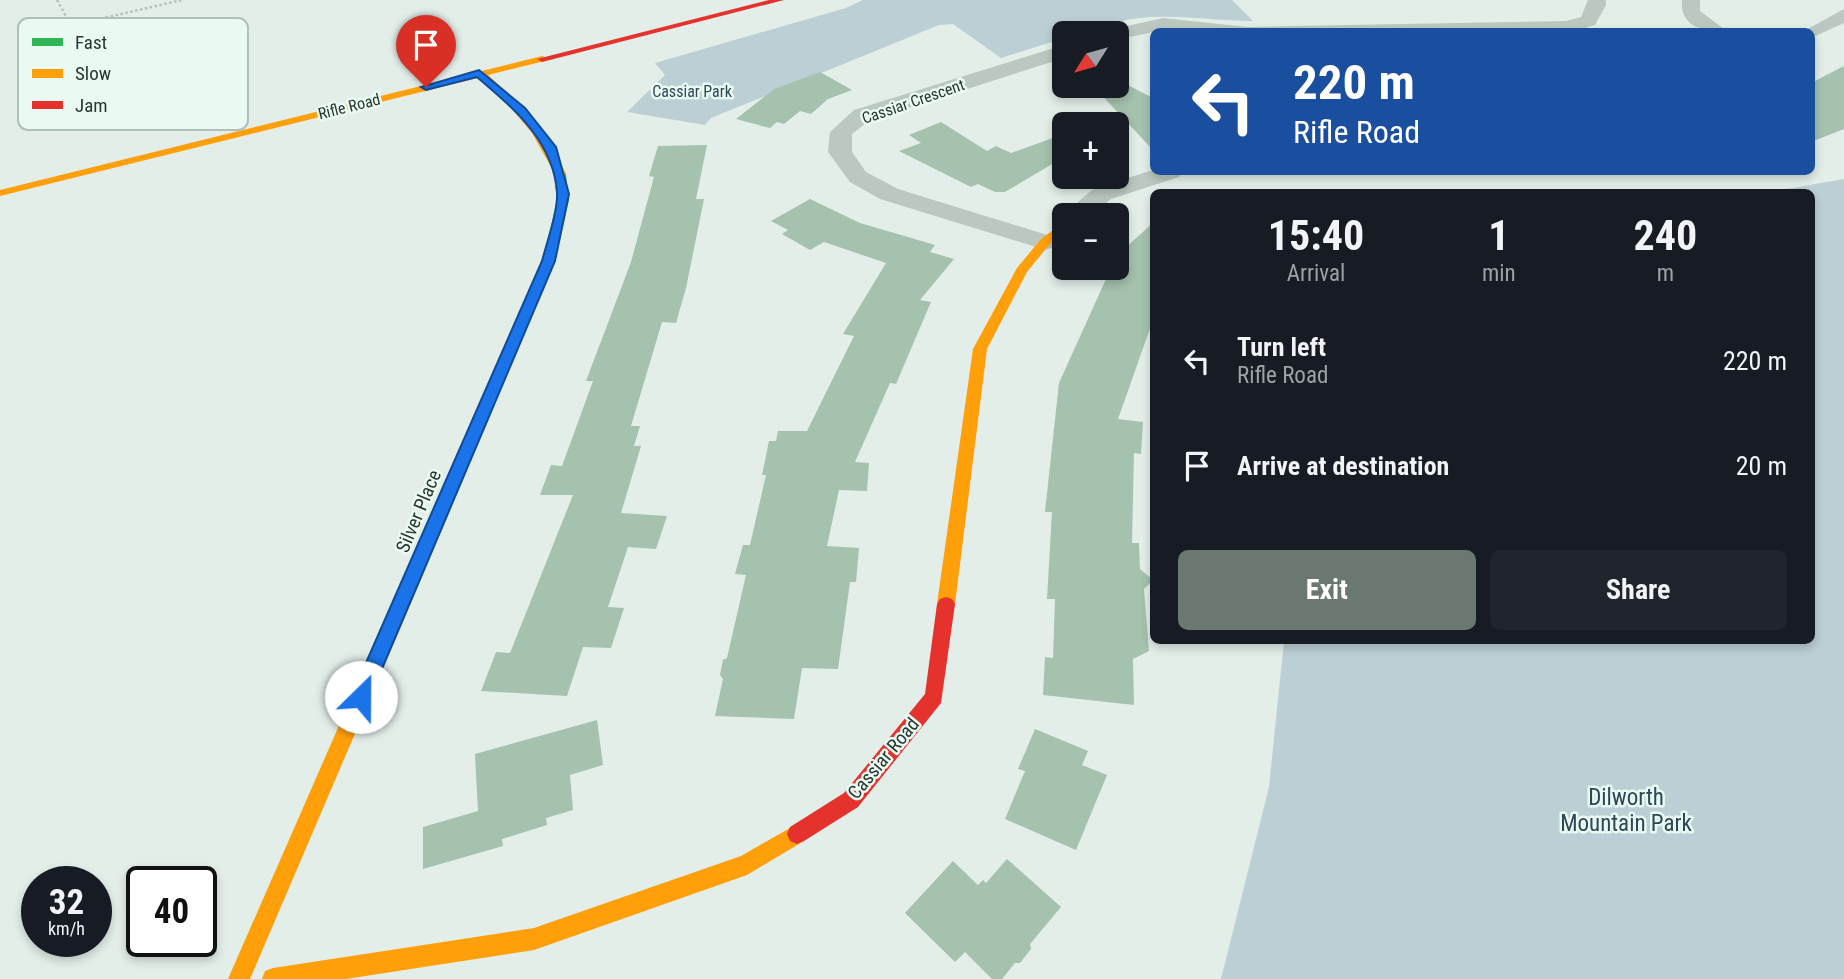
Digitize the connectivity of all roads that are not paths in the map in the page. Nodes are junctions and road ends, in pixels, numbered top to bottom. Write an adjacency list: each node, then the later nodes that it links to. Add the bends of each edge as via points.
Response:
1 (780, 0): 13 (street, Rifle Road)
2 (1597, 0): 6 (street, via 1588,21 1567,27)
3 (1691, 0): 7 (street, via 1690,13)
4 (1844, 15): 9 (street)
5 (1210, 28): 8 (street, via 1163,23)
6 (1503, 28)
7 (1713, 28)
8 (1129, 31)
9 (1815, 31)
10 (1815, 33): 11 (street)
11 (1844, 41)
12 (1052, 55): 18 (street, Cassiar Crescent, via 862,115 841,132 840,152 858,177 889,194)
13 (479, 73): 15 (street, Rifle Road); 19 (street, Silver Place, via 522,110 551,147 563,194 549,261)
14 (1161, 175): 16 (street, via 1101,194)
15 (0, 193)
16 (1090, 203)
17 (1052, 236): 18 (street, Cassiar Road)
18 (1045, 242): 20 (street, Cassiar Road, via 1021,271 980,349 934,697 851,800 747,865 534,939)
19 (239, 979)
20 (272, 979)

